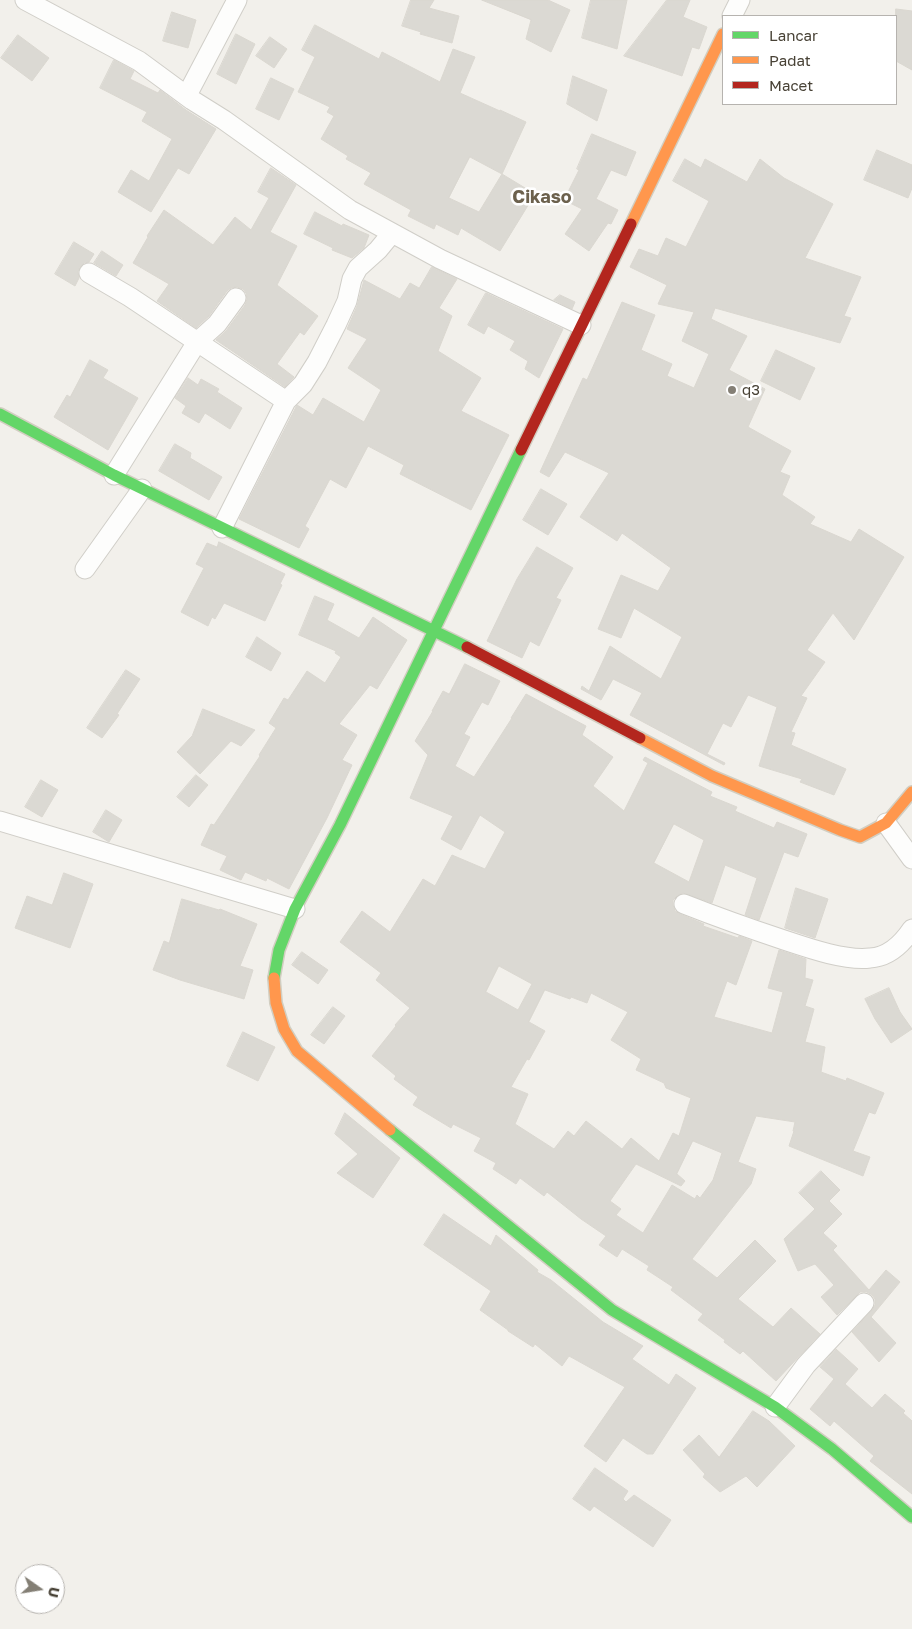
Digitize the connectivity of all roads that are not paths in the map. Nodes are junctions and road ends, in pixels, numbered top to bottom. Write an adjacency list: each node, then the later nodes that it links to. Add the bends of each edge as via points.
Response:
1 (26, 0): 6 (street, via 127,54)
2 (237, 0): 6 (street)
3 (740, 0): 4 (street)
4 (732, 15)
5 (722, 36): 10 (street)
6 (187, 95): 7 (street, via 350,210)
7 (392, 233): 10 (street); 12 (street, via 358,268 347,301 317,362 303,384)
8 (89, 273): 11 (street)
9 (236, 298): 11 (street, via 217,324)
10 (581, 325): 18 (street)
11 (197, 342): 12 (street); 14 (street)
12 (286, 401): 16 (street)
13 (0, 414): 14 (street)
14 (114, 475): 15 (street)
15 (142, 489): 16 (street); 17 (street)
16 (222, 528): 18 (street)
17 (85, 569)
18 (435, 632): 21 (street, via 712,776 860,837); 24 (street)
19 (912, 792): 21 (street)
20 (0, 820): 24 (street)
21 (886, 823): 22 (street)
22 (912, 860)
23 (684, 904): 25 (street, via 821,952 869,959 894,950)
24 (295, 909): 27 (street, via 279,950 274,980 276,1003 284,1030 297,1050 361,1107 612,1310)
25 (912, 929)
26 (864, 1302): 27 (street, via 806,1365)
27 (775, 1407): 28 (street, via 832,1449)
28 (912, 1517)

